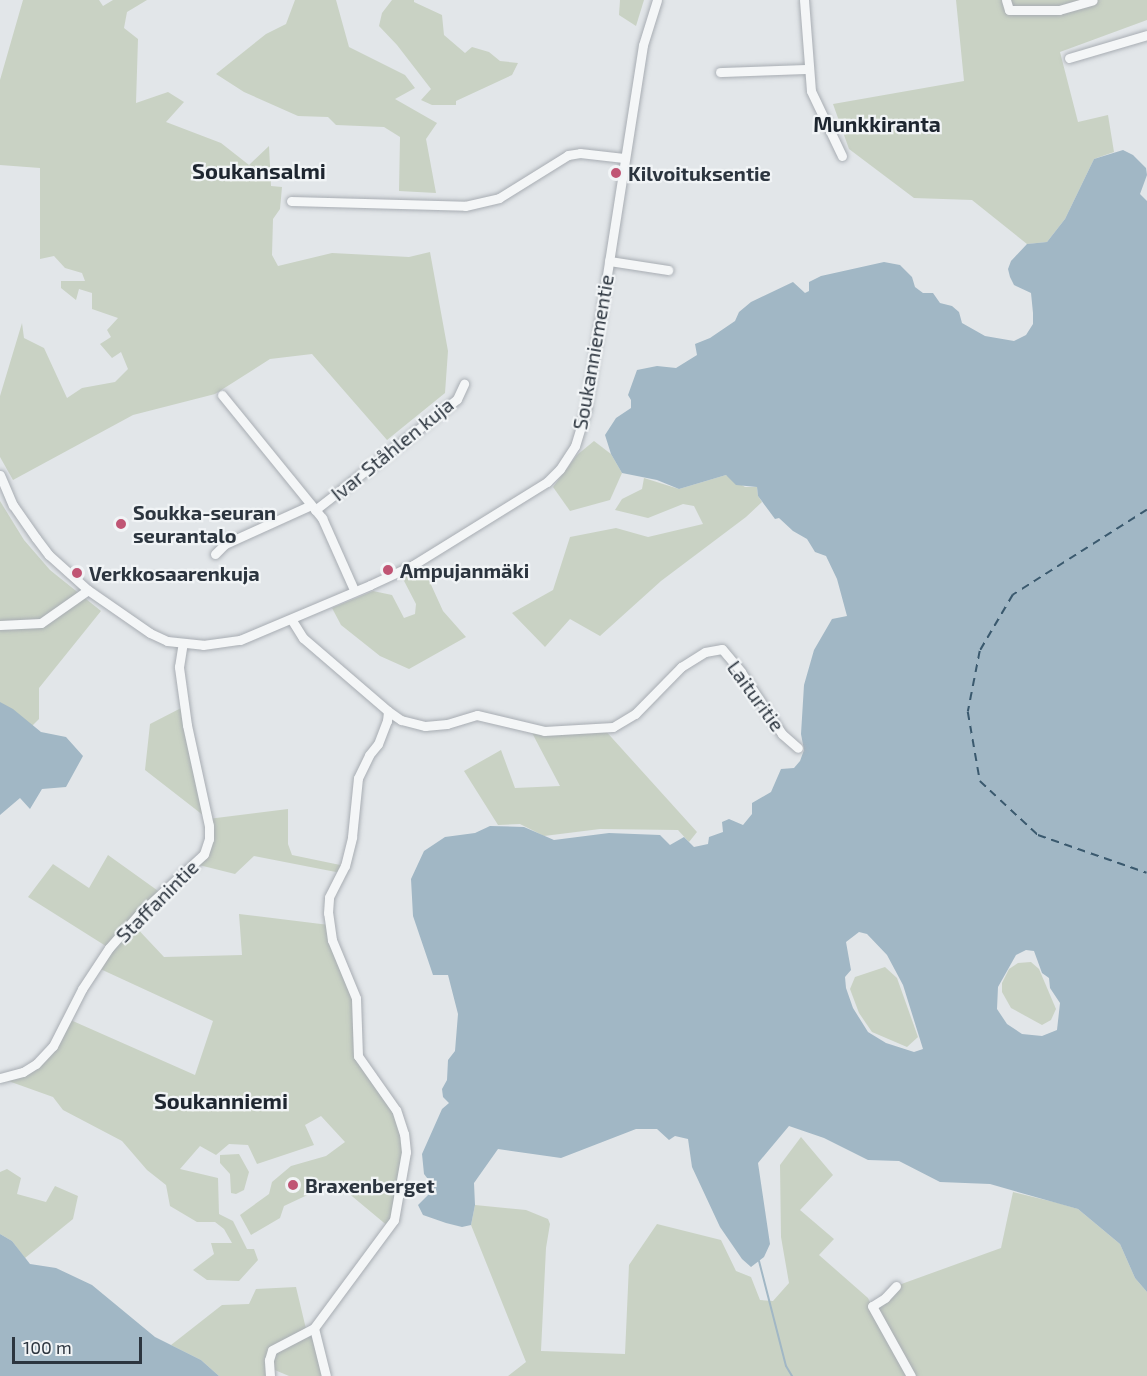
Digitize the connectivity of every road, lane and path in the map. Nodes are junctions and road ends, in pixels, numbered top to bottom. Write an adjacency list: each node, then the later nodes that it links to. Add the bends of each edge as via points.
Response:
1 (657, 0): 10 (street, Soukanniementie, via 643,45)
2 (804, 0): 7 (street)
3 (1006, 0): 4 (street, via 1009,9 1059,9)
4 (1093, 0)
5 (1147, 35): 6 (street)
6 (1069, 58)
7 (808, 69): 8 (street); 9 (street, via 814,103)
8 (720, 72)
9 (842, 156)
10 (624, 158): 11 (street, via 568,155 499,198 473,205); 12 (street, Soukanniementie)
11 (291, 201)
12 (609, 261): 13 (street); 20 (street, Soukanniementie, via 586,409 575,446 560,470 486,522 412,564)
13 (668, 270)
14 (464, 384): 17 (street, Ivar Ståhlen kuja, via 457,399)
15 (222, 395): 17 (street)
16 (0, 475): 19 (street, Soukanniementie, via 13,505 49,555)
17 (313, 507): 18 (street, Ivar Ståhlen kuja, via 225,544); 20 (street, via 325,524)
18 (215, 554)
19 (88, 590): 22 (street, via 41,623); 23 (street, Soukanniementie, via 150,633)
20 (354, 590): 21 (street, Soukanniementie)
21 (291, 619): 23 (street, Soukanniementie, via 227,643); 24 (street, via 303,638)
22 (0, 625)
23 (183, 644): 26 (street, Staffanintie, via 179,667 209,826 204,855 109,948 82,988 53,1046 23,1072)
24 (387, 711): 25 (street, Laituritie, via 401,720 425,726 477,715 544,731 613,727 635,714 681,667 705,652 722,649 783,734); 28 (street, via 378,744 358,778 352,837 345,866 329,897 328,913 332,940 356,998 358,1056 396,1110 406,1152 394,1220)
25 (798, 748)
26 (0, 1078)
27 (896, 1286): 31 (street, via 885,1298 870,1302)
28 (314, 1328): 29 (street, via 272,1350); 30 (street)
29 (270, 1376)
30 (326, 1376)
31 (911, 1376)

